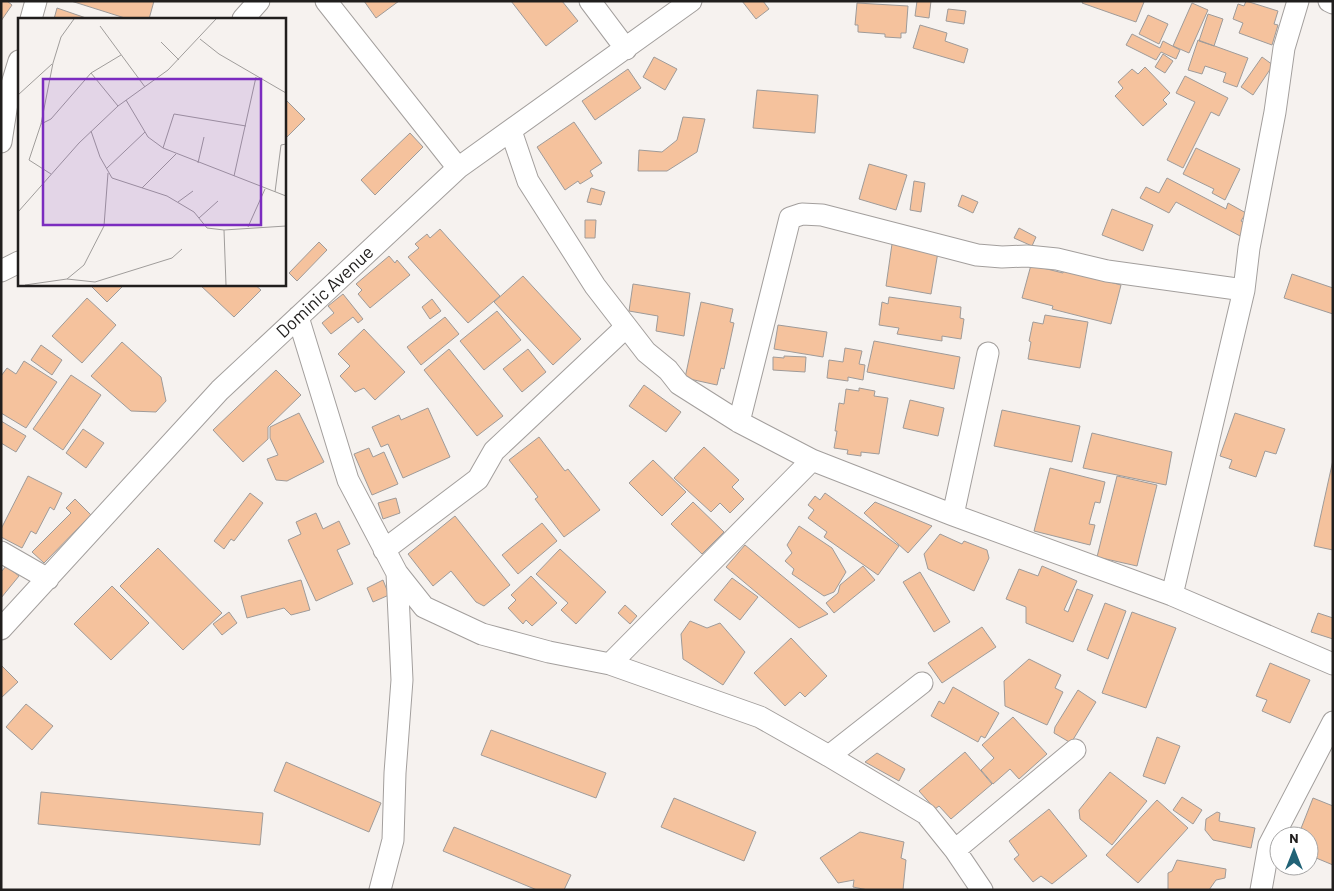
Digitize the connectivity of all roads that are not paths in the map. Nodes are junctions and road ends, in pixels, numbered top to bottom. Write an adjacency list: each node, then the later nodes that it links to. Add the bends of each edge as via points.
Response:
1 (36, 1): 9 (street)
2 (259, 1): 10 (street)
3 (326, 1): 15 (street)
4 (590, 1): 11 (street)
5 (691, 1): 11 (street, Dominic Avenue)
6 (1298, 1): 18 (street, via 1284,48)
7 (1329, 1): 8 (street)
8 (1333, 3)
9 (31, 18)
10 (244, 18)
11 (626, 49): 13 (street, Dominic Avenue)
12 (18, 64): 14 (street, via 8,98)
13 (512, 131): 15 (street, Dominic Avenue); 20 (street, via 528,181 595,286)
14 (1, 142)
15 (458, 168): 19 (street, Dominic Avenue)
16 (18, 262): 17 (street)
17 (1, 271)
18 (1244, 290): 22 (street, via 1108,271 1057,259 977,255 822,215 802,214 790,218); 29 (street)
19 (298, 317): 25 (street, via 348,480); 28 (street, Dominic Avenue, via 220,390)
20 (626, 327): 22 (street, via 646,352 680,384); 25 (street, via 494,451 478,479)
21 (988, 354): 24 (street)
22 (739, 422): 23 (street)
23 (812, 460): 24 (street); 31 (street)
24 (953, 515): 29 (street)
25 (384, 550): 27 (street)
26 (1, 552): 28 (street)
27 (397, 573): 31 (street, via 424,607 482,634); 38 (street, via 402,680 393,840)
28 (48, 579): 30 (street, Dominic Avenue)
29 (1172, 595): 32 (street)
30 (1, 629)
31 (610, 664): 36 (street, via 760,717)
32 (1333, 664)
33 (922, 683): 36 (street)
34 (1333, 722): 40 (street, via 1269,846)
35 (1075, 750): 37 (street)
36 (829, 756): 37 (street, via 926,814)
37 (955, 850): 39 (street)
38 (380, 890)
39 (982, 890)
40 (1261, 890)

